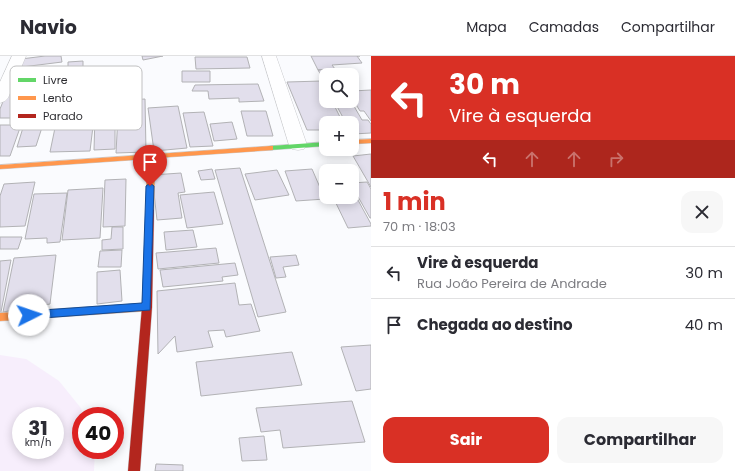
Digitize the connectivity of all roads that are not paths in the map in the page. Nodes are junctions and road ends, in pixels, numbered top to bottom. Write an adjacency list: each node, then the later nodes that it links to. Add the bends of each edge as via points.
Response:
1 (19, 56): 3 (street)
2 (269, 56): 9 (street)
3 (14, 66)
4 (10, 76): 5 (street)
5 (0, 98)
6 (371, 141): 7 (street)
7 (359, 142)
8 (319, 144): 9 (street)
9 (298, 145): 10 (street)
10 (151, 156): 11 (street); 12 (street)
11 (0, 167)
12 (146, 307): 13 (street); 14 (street)
13 (0, 317)
14 (134, 471)

